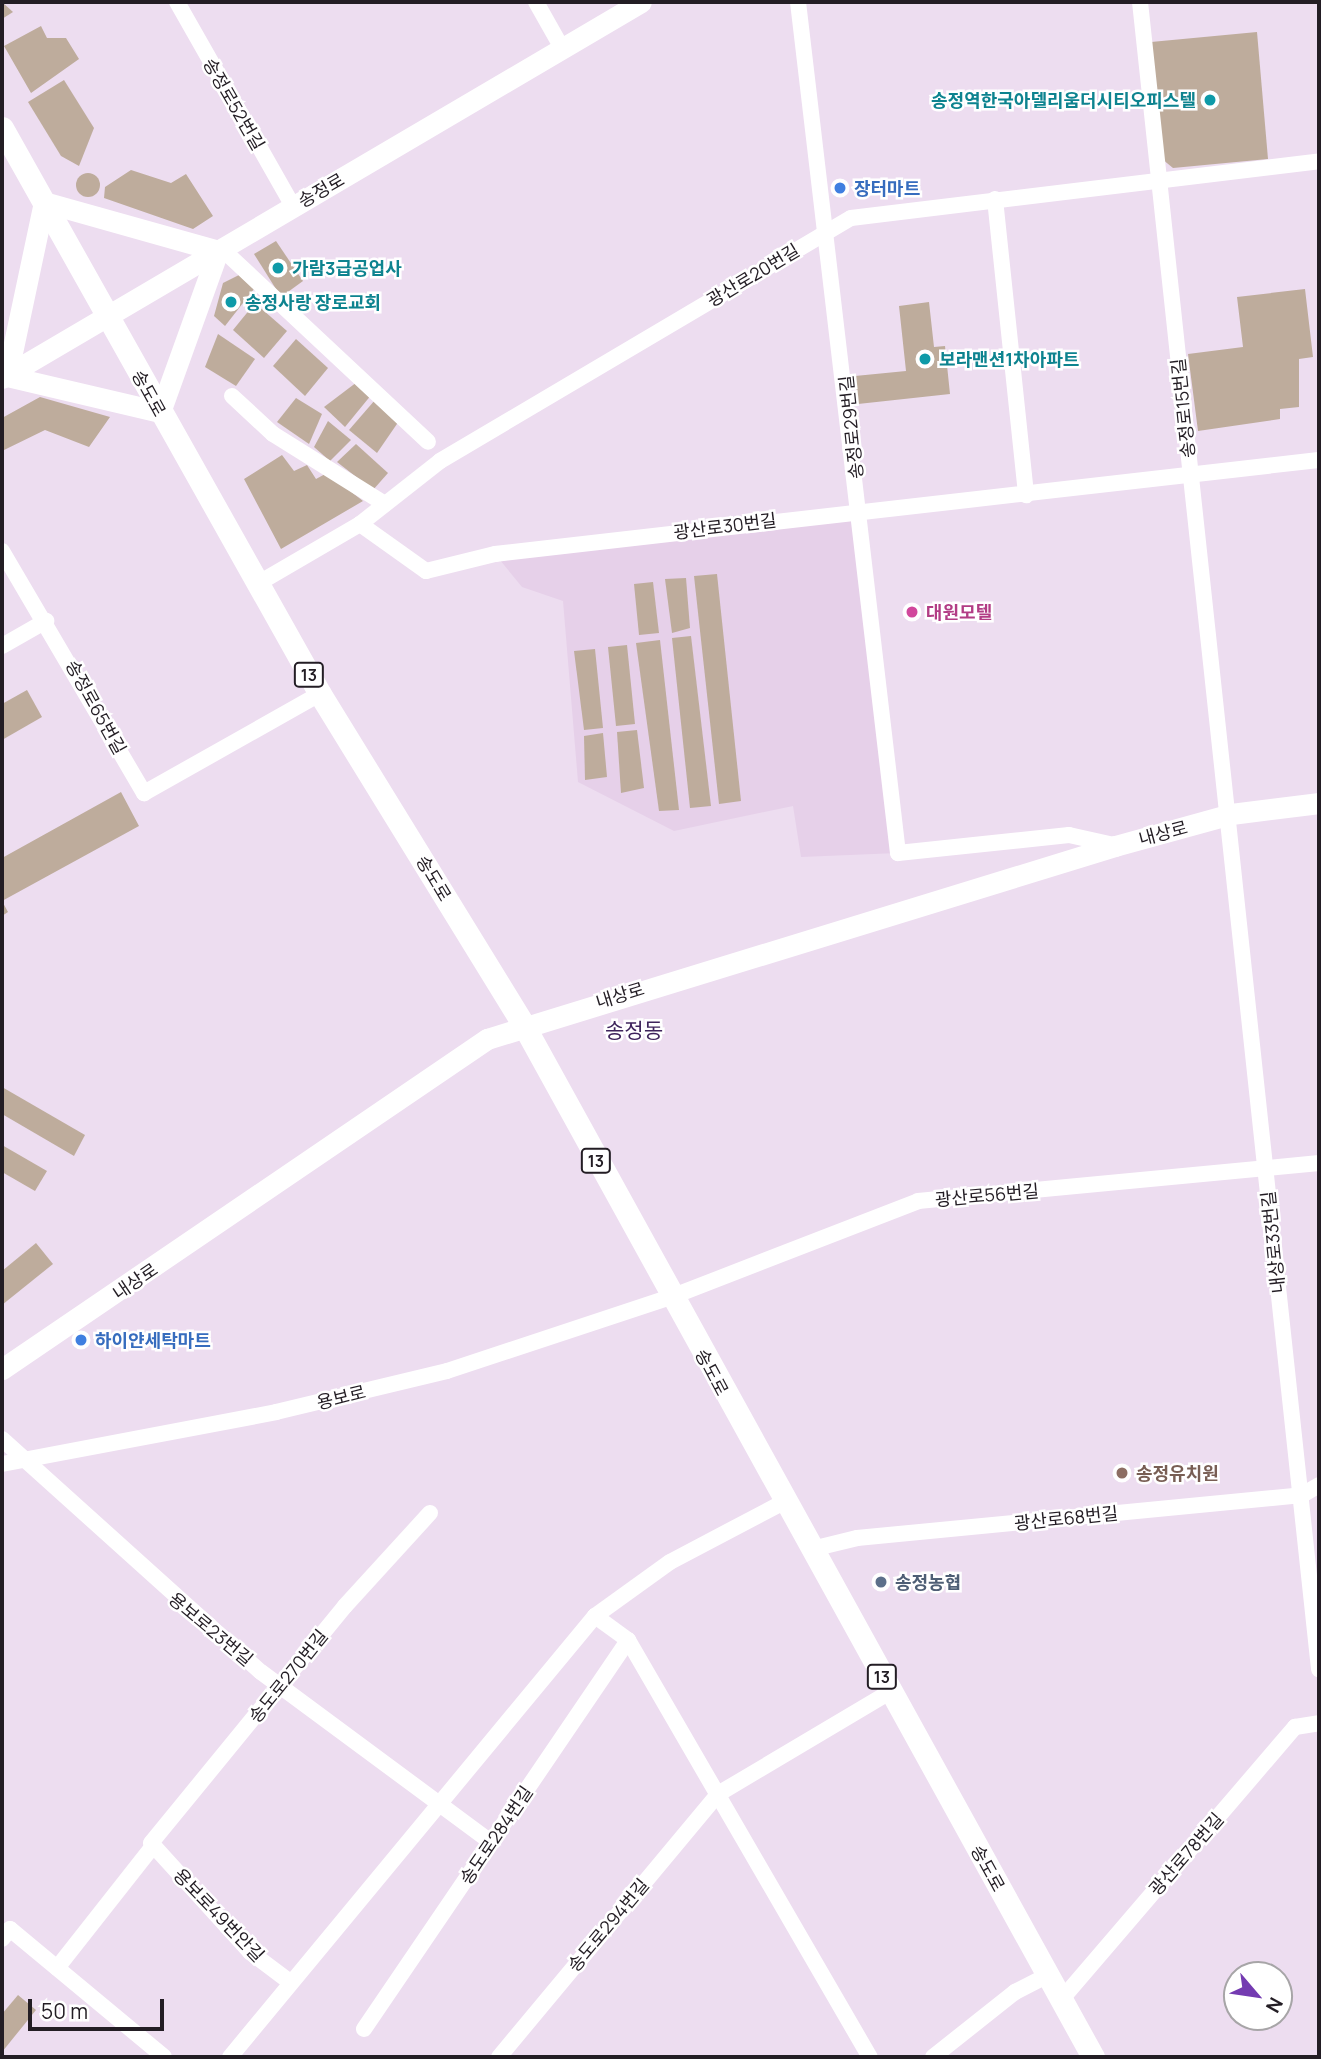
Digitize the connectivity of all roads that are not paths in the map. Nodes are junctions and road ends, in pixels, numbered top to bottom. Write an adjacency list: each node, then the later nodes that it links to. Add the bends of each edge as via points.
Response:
1 (177, 2): 12 (street, 송정로52번길)
2 (536, 2): 6 (street)
3 (641, 2): 6 (main road, 송정로)
4 (798, 2): 13 (street, 송정로29번길)
5 (1140, 2): 9 (street, 송정로15번길)
6 (562, 50): 12 (main road, 송정로)
7 (2, 128): 11 (main road, 송도로 / 13)
8 (1319, 160): 9 (street, 광산로20번길)
9 (1159, 180): 10 (street, 광산로20번길); 21 (street, 송정로15번길)
10 (995, 199): 13 (street, 광산로20번길, via 875,212); 22 (street)
11 (44, 202): 14 (main road); 15 (main road, 송도로 / 13); 16 (main road)
12 (293, 206): 14 (main road, 송정로)
13 (829, 230): 23 (street, 광산로20번길, via 440,461); 24 (street, 송정로29번길)
14 (220, 250): 15 (main road, 송정로); 18 (main road); 19 (street)
15 (108, 318): 16 (main road, 송정로); 18 (main road, 송도로 / 13)
16 (4, 377): 18 (main road)
17 (232, 396): 23 (street, via 273,434)
18 (160, 412): 27 (main road, 송도로 / 13)
19 (428, 442)
20 (1319, 460): 21 (street, 광산로30번길)
21 (1189, 477): 22 (street, 광산로30번길); 32 (street, 송정로15번길)
22 (1026, 495): 24 (street, 광산로30번길)
23 (384, 504): 25 (street, 광산로20번길)
24 (860, 510): 25 (street, 광산로30번길, via 495,554 426,571); 33 (street, 송정로29번길, via 898,853 1069,835)
25 (359, 524): 27 (street, 광산로20번길)
26 (2, 551): 28 (street, 송정로65번길)
27 (257, 584): 30 (main road, 송도로 / 13)
28 (46, 621): 29 (street); 30 (street, 송정로65번길, via 144,793)
29 (2, 646)
30 (320, 694): 34 (main road, 송도로 / 13)
31 (1319, 803): 32 (main road, 내상로)
32 (1231, 814): 33 (main road, 내상로); 36 (street, 내상로33번길)
33 (1115, 846): 34 (main road, 내상로)
34 (523, 1024): 37 (main road, 송도로 / 13); 38 (main road, 내상로, via 487,1039)
35 (1319, 1163): 36 (street, 광산로56번길)
36 (1265, 1169): 37 (street, 광산로56번길, via 918,1201); 43 (street, 내상로33번길)
37 (671, 1297): 40 (street, 용보로, via 447,1371 276,1412); 44 (main road, 송도로 / 13)
38 (2, 1369)
39 (2, 1439): 40 (street, 용보로23번길)
40 (23, 1459): 41 (street, 용보로); 50 (street, 용보로23번길)
41 (2, 1464)
42 (1319, 1485): 43 (street, 광산로68번길)
43 (1301, 1495): 46 (street, 광산로68번길, via 857,1538); 49 (street, 내상로33번길)
44 (784, 1502): 46 (main road, 송도로 / 13); 47 (street, via 670,1562)
45 (430, 1513): 50 (street, 송도로270번길)
46 (811, 1549): 51 (main road, 송도로 / 13)
47 (595, 1616): 48 (street); 54 (street)
48 (628, 1640): 53 (street); 55 (street, 송도로284번길)
49 (1319, 1669)
50 (280, 1687): 54 (street, 용보로23번길); 56 (street, 송도로270번길)
51 (890, 1692): 53 (street, 송도로294번길); 59 (main road, 송도로 / 13)
52 (1319, 1723): 61 (street, 광산로78번길, via 1295,1727)
53 (718, 1794): 65 (street, 송도로294번길); 66 (street)
54 (433, 1804): 55 (street, 용보로23번길); 60 (street)
55 (491, 1842): 62 (street, 송도로284번길)
56 (152, 1845): 58 (street, 송도로270번길); 60 (street, 용보로49번안길, via 250,1952)
57 (6, 1934): 58 (street)
58 (57, 1968): 63 (street)
59 (1048, 1975): 61 (main road, 송도로 / 13); 67 (street, via 1015,1992)
60 (290, 1982): 64 (street)
61 (1061, 2000): 68 (main road, 송도로 / 13)
62 (364, 2029)
63 (164, 2057)
64 (230, 2057)
65 (499, 2057)
66 (870, 2057)
67 (933, 2057)
68 (1093, 2057)

